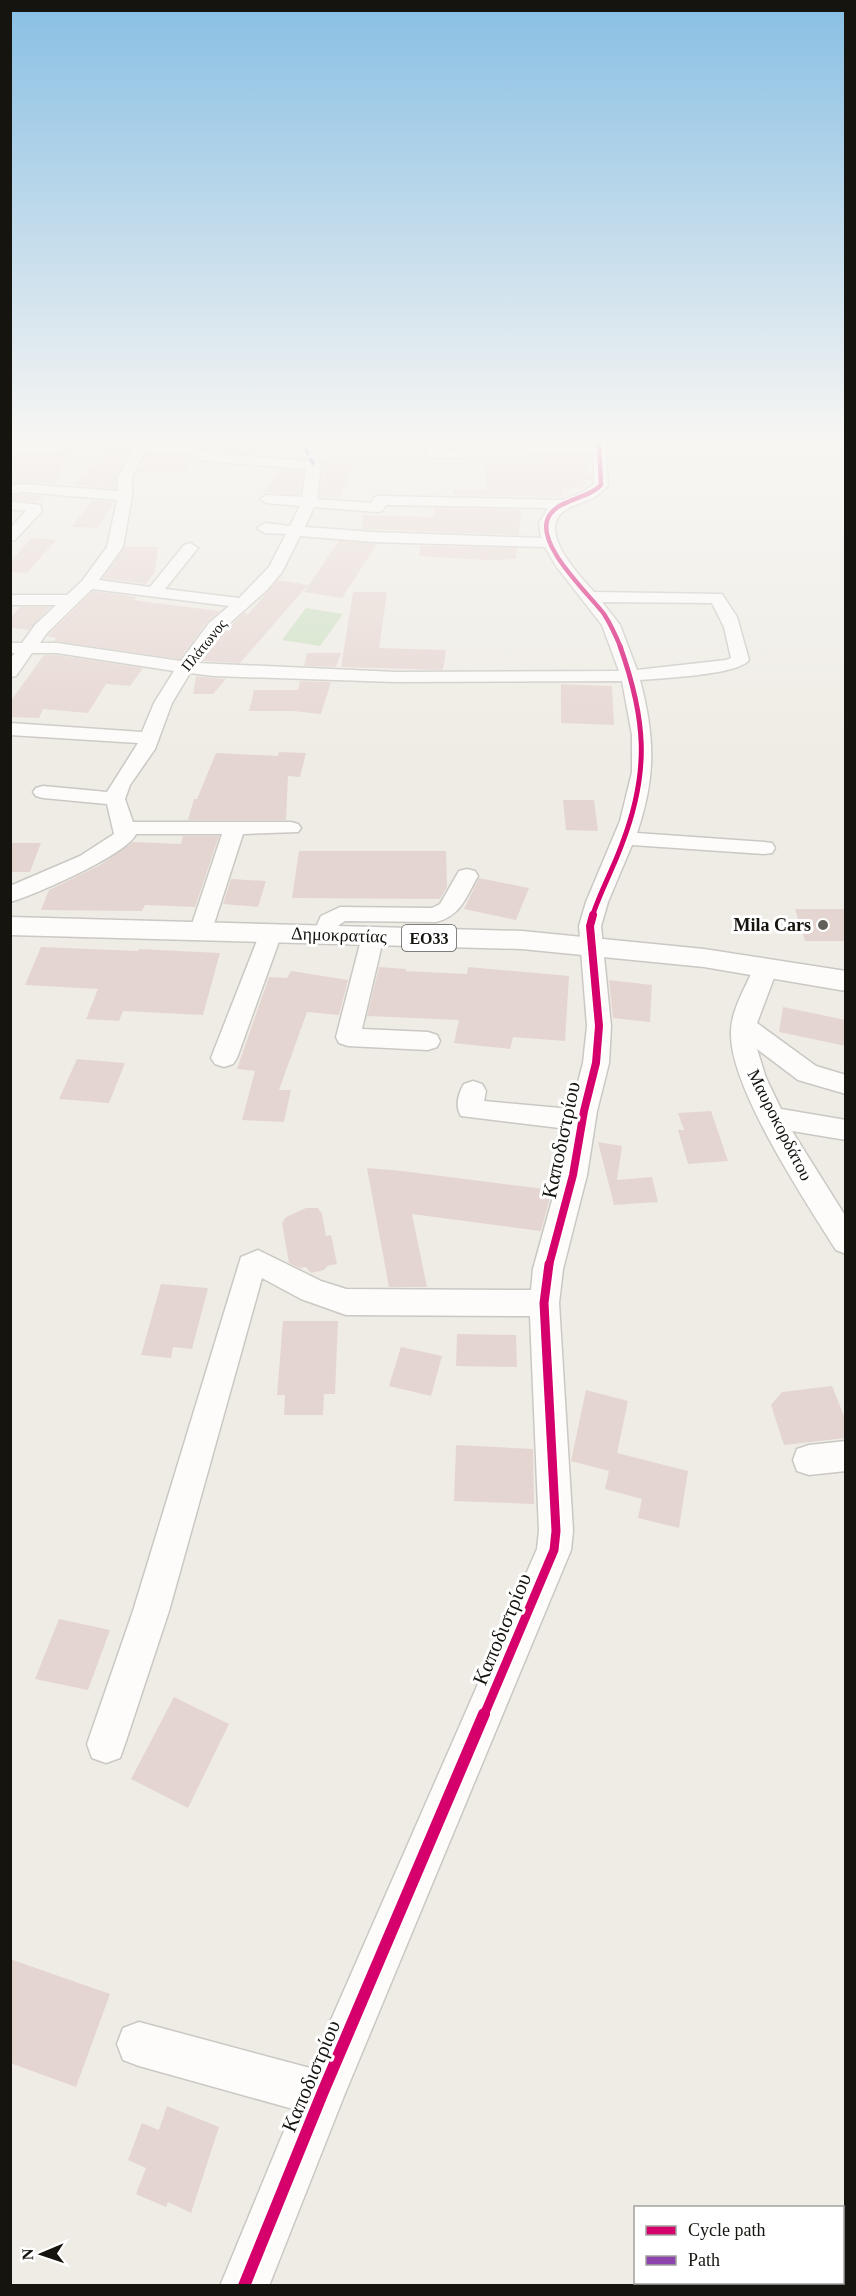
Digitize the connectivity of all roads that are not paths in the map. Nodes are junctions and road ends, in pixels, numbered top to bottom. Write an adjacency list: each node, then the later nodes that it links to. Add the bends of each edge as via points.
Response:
1 (115, 546): 5 (street)
2 (287, 546): 10 (street, Πλάτωνος, via 270,579)
3 (552, 546): 7 (street, Καποδιστρίου)
4 (190, 548): 6 (street)
5 (87, 584): 6 (street); 9 (street)
6 (153, 593): 10 (street)
7 (590, 597): 15 (street, Καποδιστρίου, via 612,627); 15 (street, via 704,596 722,603 740,648 740,660 730,665)
8 (10, 600): 9 (street)
9 (71, 600): 11 (street, via 41,629)
10 (243, 603): 13 (street, Πλάτωνος, via 215,627)
11 (29, 647): 12 (street); 13 (street); 14 (street)
12 (10, 648)
13 (185, 668): 15 (street, via 396,677); 17 (street, Πλάτωνος, via 163,703)
14 (10, 672)
15 (629, 676): 23 (street, Καποδιστρίου, via 644,756)
16 (10, 729): 17 (street)
17 (150, 738): 19 (street, Πλάτωνος)
18 (43, 792): 19 (street)
19 (114, 799): 20 (street)
20 (125, 828): 21 (street); 26 (street, via 125,836 117,845)
21 (235, 828): 22 (street); 29 (street)
22 (291, 828)
23 (624, 838): 24 (street); 33 (street, Καποδιστρίου, via 593,912)
24 (764, 848)
25 (467, 876): 28 (street, via 448,909)
26 (10, 895)
27 (10, 926): 29 (main road, Δημοκρατίας / ΕΟ33)
28 (416, 926): 31 (street, via 340,914 329,921); 32 (main road, Δημοκρατίας / ΕΟ33); 33 (main road, Δημοκρατίας / ΕΟ33)
29 (201, 930): 30 (main road, Δημοκρατίας / ΕΟ33)
30 (271, 933): 31 (main road, Δημοκρατίας / ΕΟ33); 38 (street)
31 (324, 934): 32 (main road, Δημοκρατίας / ΕΟ33)
32 (373, 936): 37 (street, via 348,1036)
33 (592, 945): 34 (main road, Δημοκρατίας / ΕΟ33); 42 (street, Καποδιστρίου, via 599,1026 596,1063)
34 (766, 967): 35 (main road, Δημοκρατίας / ΕΟ33); 36 (street, Μαυροκορδάτου)
35 (846, 981)
36 (744, 1026): 39 (street, via 807,1073); 41 (street, Μαυροκορδάτου, via 748,1066)
37 (428, 1041)
38 (224, 1058)
39 (846, 1085)
40 (473, 1091): 42 (street, via 471,1109)
41 (774, 1118): 43 (street); 44 (street, Μαυροκορδάτου)
42 (582, 1120): 45 (street, Καποδιστρίου)
43 (846, 1130)
44 (844, 1237)
45 (544, 1303): 48 (street, via 346,1302 311,1290 258,1262 251,1266 151,1611); 50 (street, Καποδιστρίου, via 555,1550)
46 (846, 1456): 47 (street)
47 (809, 1460)
48 (106, 1744)
49 (139, 2044): 50 (street)
50 (322, 2094): 51 (street, Καποδιστρίου)
51 (244, 2286)

